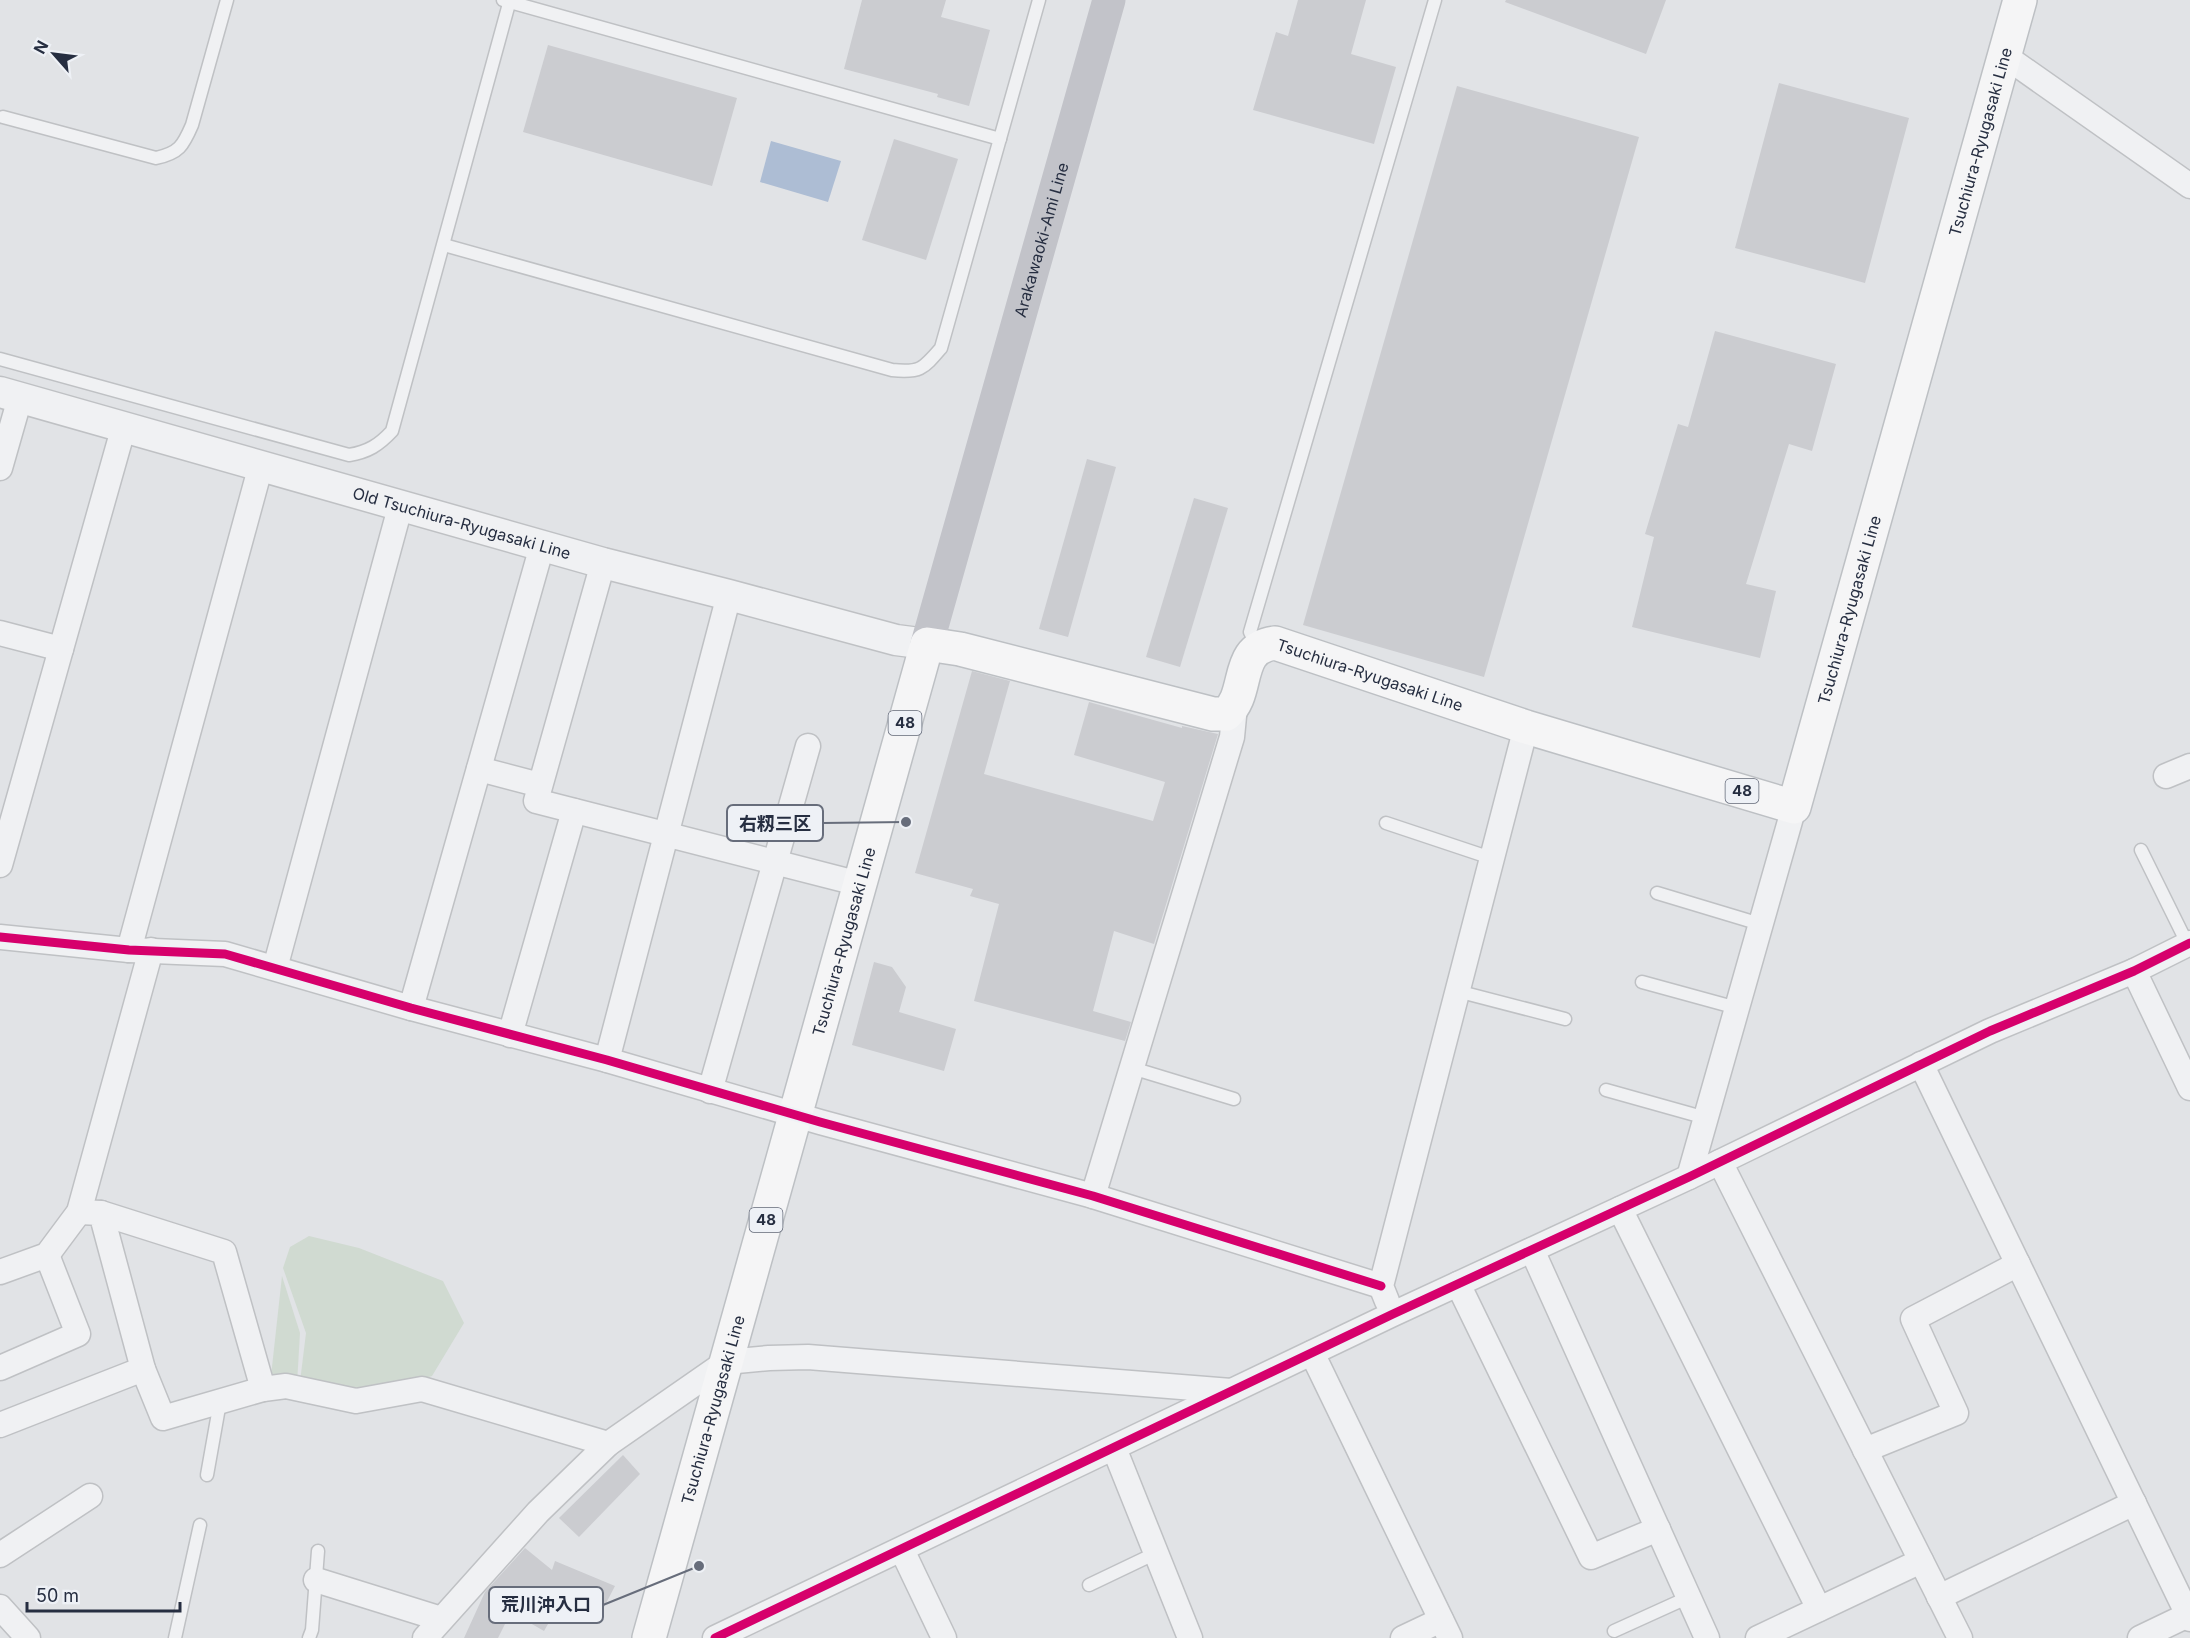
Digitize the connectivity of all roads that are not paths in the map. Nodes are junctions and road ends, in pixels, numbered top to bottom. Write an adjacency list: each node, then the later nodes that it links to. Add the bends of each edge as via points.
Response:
1 (227, 0): 8 (lane, via 192,124 173,154 156,158)
2 (1039, 0): 9 (lane)
3 (1109, 0): 22 (main road, Arakawaoki-Ami Line)
4 (1435, 0): 23 (lane, via 1250,633)
5 (2020, 0): 7 (main road, Tsuchiura-Ryugasaki Line)
6 (507, 1): 9 (lane); 11 (lane)
7 (2005, 56): 10 (street); 32 (main road, Tsuchiura-Ryugasaki Line)
8 (3, 117)
9 (1000, 139): 11 (lane, via 941,348 928,363 912,372 892,370)
10 (2190, 186)
11 (444, 245): 12 (lane, via 392,431 365,452 349,455)
12 (0, 359)
13 (10, 395): 14 (street, Old Tsuchiura-Ryugasaki Line); 16 (street)
14 (124, 426): 15 (street, Old Tsuchiura-Ryugasaki Line); 24 (street)
15 (261, 465): 17 (street, Old Tsuchiura-Ryugasaki Line); 45 (street)
16 (0, 468)
17 (401, 504): 18 (street, Old Tsuchiura-Ryugasaki Line); 46 (street)
18 (542, 546): 19 (street, Old Tsuchiura-Ryugasaki Line); 29 (street)
19 (603, 563): 20 (street, Old Tsuchiura-Ryugasaki Line); 31 (street)
20 (729, 595): 22 (street, Old Tsuchiura-Ryugasaki Line, via 896,640); 35 (street)
21 (0, 633): 24 (street)
22 (927, 644): 25 (main road, via 1213,714 1226,714); 40 (main road, Tsuchiura-Ryugasaki Line / 48)
23 (1258, 648): 25 (main road, Tsuchiura-Ryugasaki Line, via 1247,661); 26 (main road, Tsuchiura-Ryugasaki Line / 48, via 1275,643)
24 (61, 649): 39 (street)
25 (1235, 706): 56 (street, via 1232,737)
26 (1526, 727): 32 (main road, Tsuchiura-Ryugasaki Line / 48); 37 (street)
27 (808, 746): 38 (street)
28 (2190, 766): 30 (street)
29 (479, 769): 31 (street); 50 (street)
30 (2166, 776)
31 (540, 785): 33 (street, via 536,801)
32 (1794, 807): 42 (street)
33 (574, 811): 35 (street); 53 (street)
34 (1386, 823): 37 (lane)
35 (666, 834): 38 (street); 54 (street)
36 (2141, 850): 44 (lane)
37 (1491, 858): 49 (street)
38 (774, 862): 40 (street); 59 (street)
39 (0, 865)
40 (860, 884): 61 (main road, Tsuchiura-Ryugasaki Line / 48)
41 (1657, 893): 42 (lane)
42 (1760, 924): 51 (street)
43 (0, 937): 45 (street)
44 (2189, 944): 47 (street)
45 (140, 950): 46 (street, via 225,954); 67 (street)
46 (275, 968): 50 (street)
47 (2134, 970): 55 (street); 57 (street)
48 (1641, 982): 51 (lane)
49 (1457, 991): 52 (lane); 73 (street)
50 (411, 1008): 53 (street)
51 (1737, 1008): 62 (street)
52 (1564, 1019)
53 (510, 1035): 54 (street)
54 (607, 1060): 59 (street)
55 (1921, 1064): 63 (street); 70 (street)
56 (1132, 1068): 60 (lane); 65 (street)
57 (2190, 1088)
58 (1606, 1090): 62 (lane)
59 (710, 1091): 61 (street)
60 (1234, 1099)
61 (795, 1114): 65 (street); 76 (main road, Tsuchiura-Ryugasaki Line / 48)
62 (1706, 1118): 64 (street)
63 (1720, 1162): 64 (street); 85 (street)
64 (1689, 1177): 66 (street)
65 (1093, 1196): 73 (street)
66 (1620, 1209): 68 (street); 101 (street)
67 (90, 1213): 69 (street); 78 (street); 79 (street, via 224,1252)
68 (1532, 1250): 72 (street); 90 (street)
69 (47, 1255): 71 (street); 77 (street, via 78,1334)
70 (2018, 1264): 85 (street, via 1913,1319 1956,1413); 88 (street)
71 (0, 1272)
72 (1458, 1284): 74 (street); 90 (street, via 1591,1557)
73 (1381, 1286): 74 (street)
74 (1393, 1314): 75 (street)
75 (1312, 1353): 80 (street); 104 (street)
76 (726, 1362): 80 (street, via 808,1357); 83 (street); 110 (main road, Tsuchiura-Ryugasaki Line / 48)
77 (0, 1368)
78 (143, 1369): 81 (street, via 163,1418); 82 (street)
79 (263, 1389): 81 (street); 83 (street, via 286,1386 356,1401 422,1389)
80 (1233, 1391): 84 (street)
81 (220, 1402): 86 (lane)
82 (3, 1417)
83 (608, 1444): 103 (street, via 538,1512)
84 (1114, 1449): 91 (street); 93 (street)
85 (1865, 1450): 95 (street)
86 (207, 1474)
87 (90, 1496): 94 (street)
88 (2134, 1503): 99 (street); 102 (street)
89 (200, 1525): 107 (lane)
90 (1658, 1529): 98 (street)
91 (902, 1550): 111 (street); 112 (street)
92 (318, 1551): 96 (lane)
93 (1156, 1553): 97 (lane); 113 (street)
94 (0, 1555)
95 (1921, 1561): 99 (street); 101 (street)
96 (316, 1580): 103 (street); 108 (lane)
97 (1089, 1585)
98 (1689, 1597): 105 (lane); 115 (street)
99 (1939, 1597): 117 (street)
100 (0, 1607): 106 (street)
101 (1819, 1609): 116 (street)
102 (2189, 1617): 118 (street)
103 (441, 1619): 109 (street)
104 (1445, 1629): 114 (street)
105 (1614, 1631)
106 (28, 1638)
107 (175, 1638)
108 (309, 1638)
109 (424, 1638)
110 (649, 1638)
111 (715, 1638)
112 (944, 1638)
113 (1190, 1638)
114 (1403, 1638)
115 (1707, 1638)
116 (1758, 1638)
117 (1960, 1638)
118 (2140, 1638)

